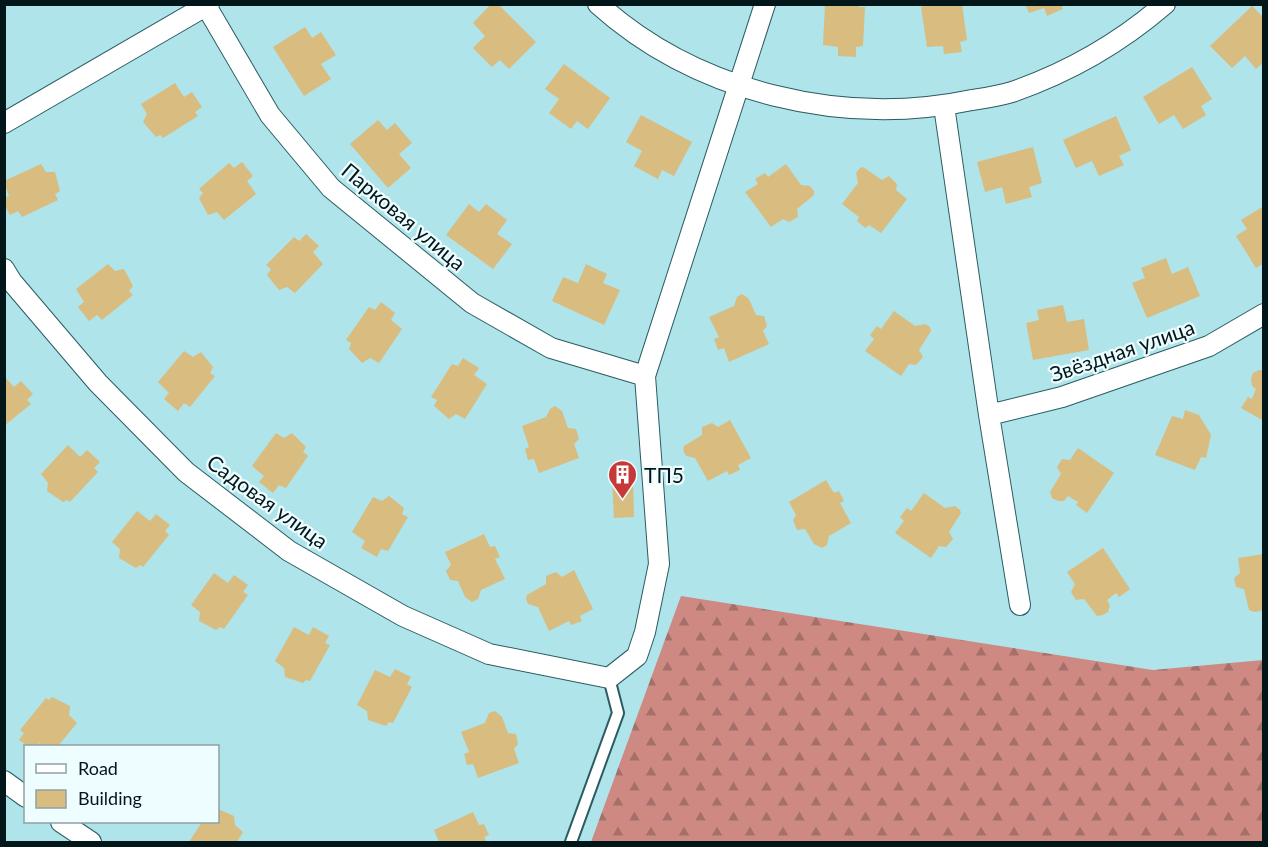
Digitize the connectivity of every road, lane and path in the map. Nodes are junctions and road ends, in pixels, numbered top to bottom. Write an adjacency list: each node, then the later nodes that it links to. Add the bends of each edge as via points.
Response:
1 (598, 4): 5 (street, via 614,19 675,58)
2 (765, 4): 5 (street)
3 (1165, 4): 6 (street, via 1139,26 1076,64 1011,92)
4 (207, 5): 7 (street); 10 (street, Парковая улица, via 270,115 331,188 472,303 551,348)
5 (739, 86): 6 (street, via 809,104 877,110); 10 (street)
6 (944, 106): 11 (street)
7 (4, 123)
8 (4, 269): 13 (street, Садовая улица, via 98,383 186,472 289,550 403,616 489,654)
9 (1263, 314): 11 (street, Звёздная улица, via 1209,346 1062,397)
10 (645, 376): 13 (street, via 659,564 637,656)
11 (989, 415): 12 (street)
12 (1020, 605)
13 (609, 678): 18 (lane, via 618,713)
14 (4, 782): 15 (street)
15 (24, 796)
16 (62, 823): 17 (street)
17 (91, 843)
18 (571, 843)

